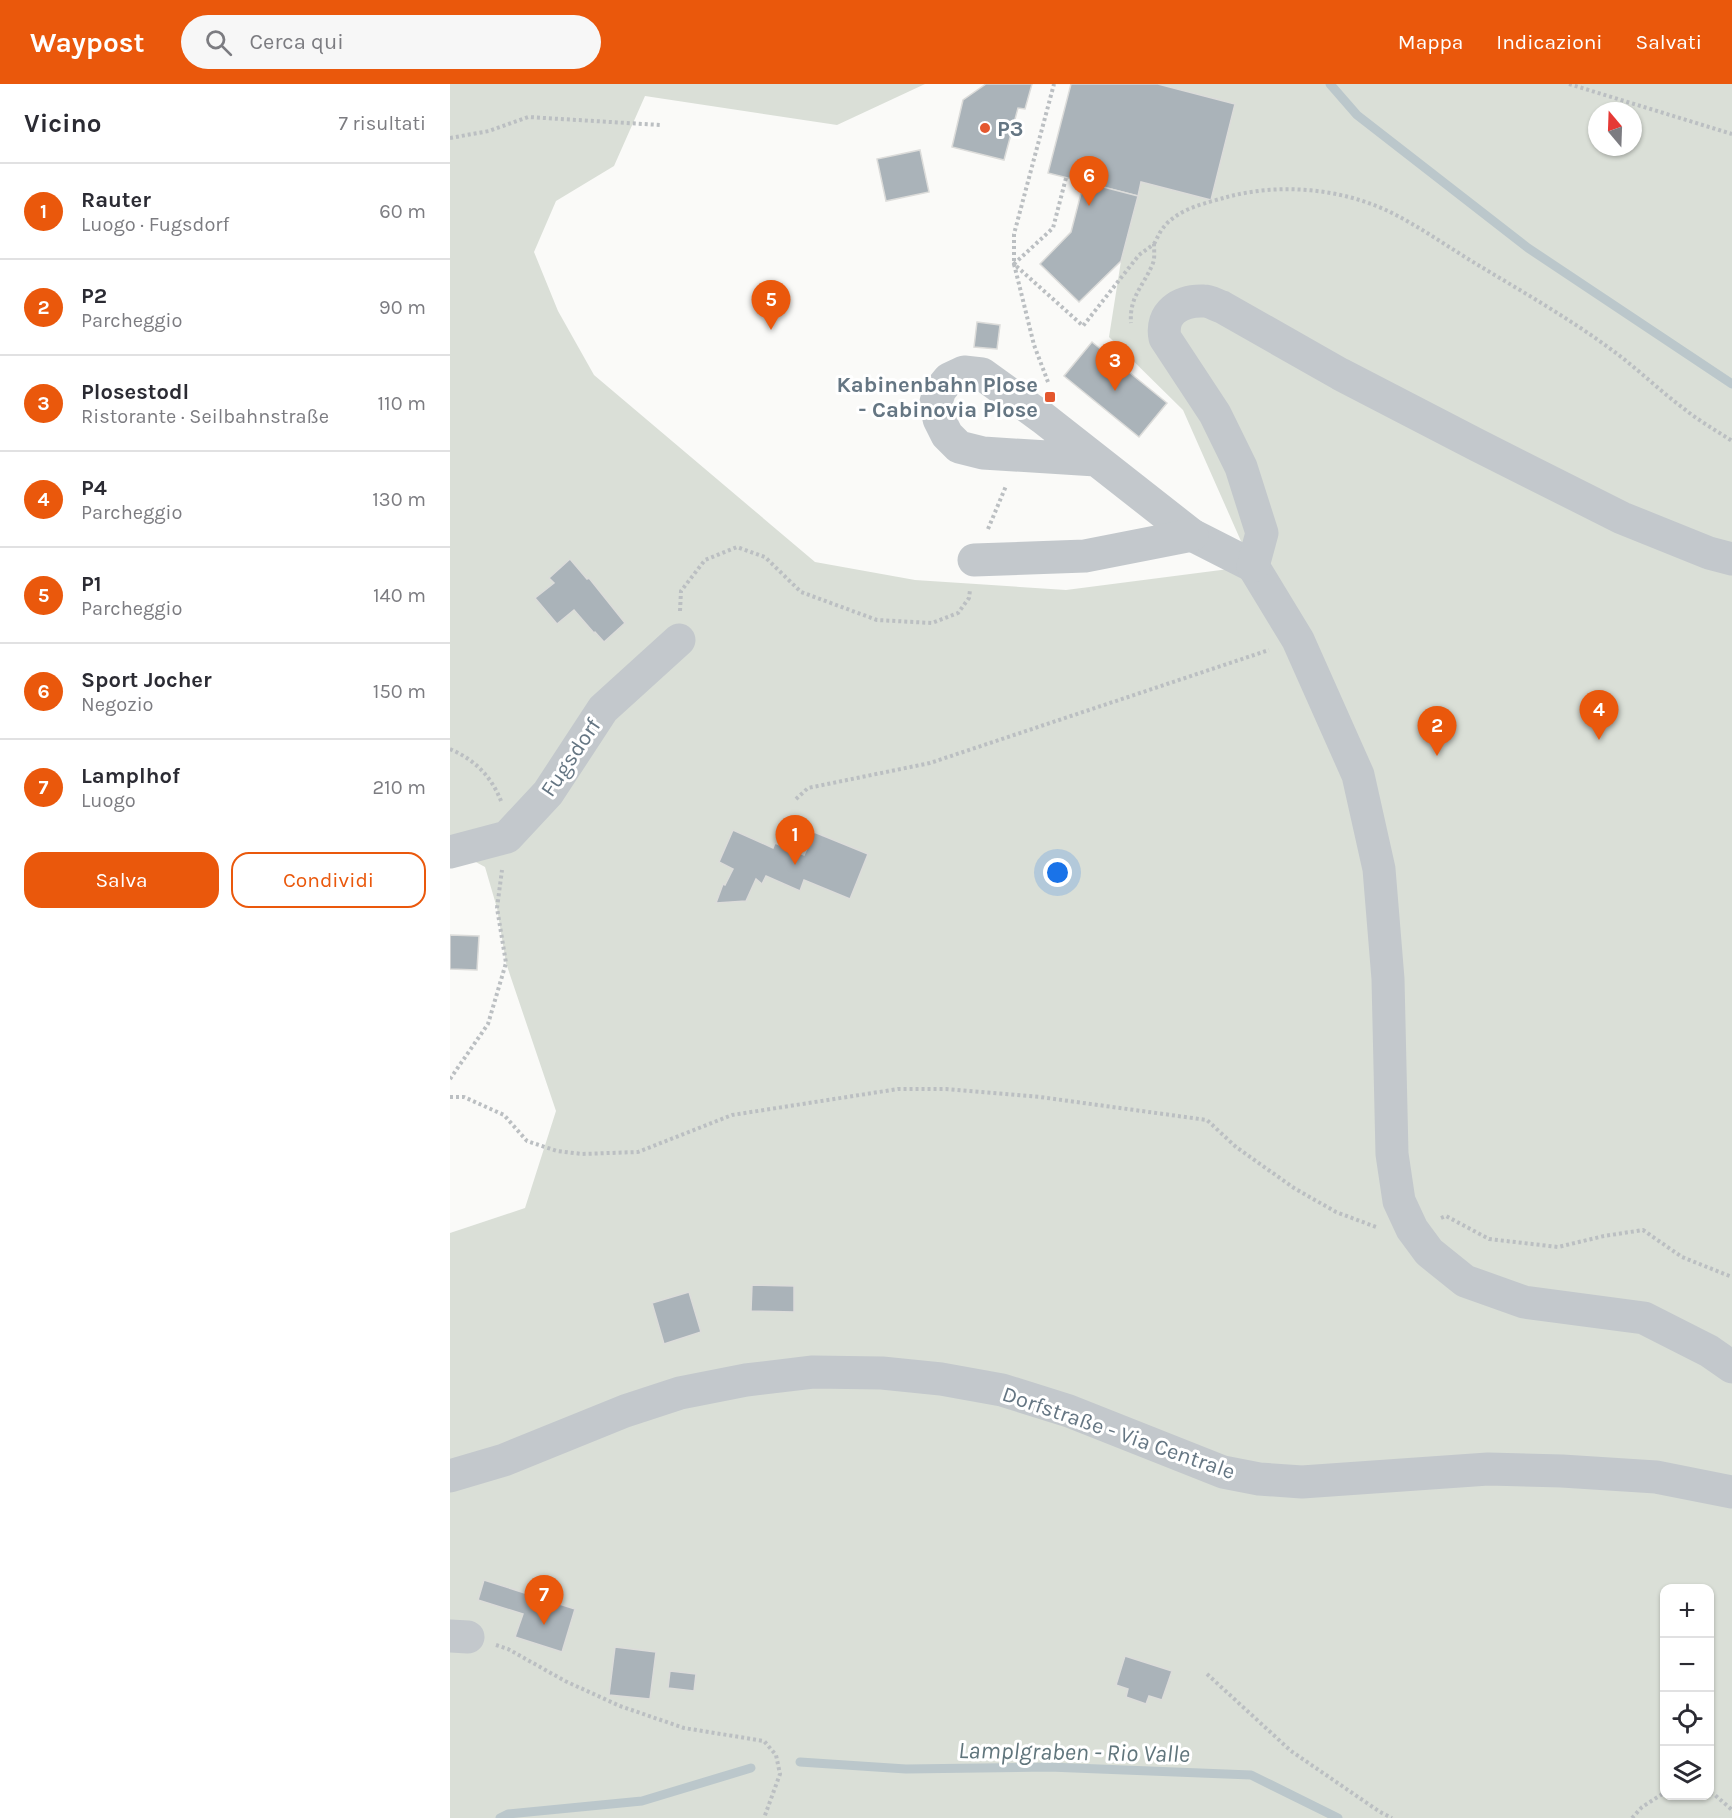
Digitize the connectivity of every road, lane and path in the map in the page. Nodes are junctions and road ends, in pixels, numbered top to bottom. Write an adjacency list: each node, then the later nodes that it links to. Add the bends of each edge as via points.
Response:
1 (1054, 84): 8 (path, via 1014,234)
2 (1569, 84): 4 (path)
3 (660, 125): 5 (path, via 528,117 489,131)
4 (1732, 134)
5 (450, 138)
6 (1066, 178): 8 (path, via 1053,228)
7 (1154, 244): 8 (path, via 1139,255 1083,326); 9 (path, via 1154,261 1130,312); 11 (path, via 1174,217 1239,194 1291,189 1365,202 1410,223 1540,302 1613,351 1686,411)
8 (1014, 264): 10 (path, via 1034,345 1058,407)
9 (1135, 329)
10 (1056, 429): 12 (street, via 982,374 964,372 949,379 936,402 947,435 959,447); 13 (street)
11 (1732, 441)
12 (1020, 455): 13 (street); 16 (path)
13 (1096, 460): 14 (street)
14 (1192, 535): 16 (street, via 1085,556); 17 (street)
15 (1732, 559): 17 (street, via 1622,518 1477,446 1222,307 1206,301 1190,302 1166,318 1165,338 1215,414 1241,468 1262,533)
16 (974, 560): 18 (path, via 969,598 958,613 932,623 877,620 801,592 765,557 737,547 705,560 681,591)
17 (1253, 566): 19 (street)
18 (679, 639): 22 (street, Fugsdorf, via 603,709 548,793)
19 (1298, 640): 21 (path, via 930,763 808,788); 26 (street, via 1358,775 1379,869 1388,979 1392,1154 1399,1201)
20 (450, 749): 22 (path, via 466,756 494,783)
21 (796, 799)
22 (507, 837): 23 (street); 24 (path, via 497,908 506,963 488,1023)
23 (450, 852)
24 (450, 1079)
25 (450, 1097): 26 (path, via 464,1097 504,1115 527,1141 582,1154 638,1152 732,1115 898,1089 946,1089 1063,1100 1207,1120 1246,1154 1336,1212 1388,1231)
26 (1412, 1229): 27 (path, via 1446,1216 1489,1239 1558,1247 1642,1230 1682,1257); 28 (street, via 1429,1252 1465,1281 1524,1302 1644,1318)
27 (1732, 1277)
28 (1732, 1367)
29 (450, 1476): 30 (street, Dorfstraße - Via Centrale, via 504,1460 680,1393 802,1374 882,1373 1002,1390 1069,1411 1223,1472 1259,1479 1302,1482 1488,1469 1562,1471 1656,1477)
30 (1732, 1492)
31 (459, 1636): 36 (path, via 508,1649 620,1706 684,1728 764,1741 776,1755 780,1774)
32 (1207, 1674): 37 (path, via 1291,1751)
33 (1714, 1795): 35 (path)
34 (1660, 1796): 38 (path)
35 (1732, 1810)
36 (764, 1818)
37 (1392, 1818)
38 (1632, 1818)

